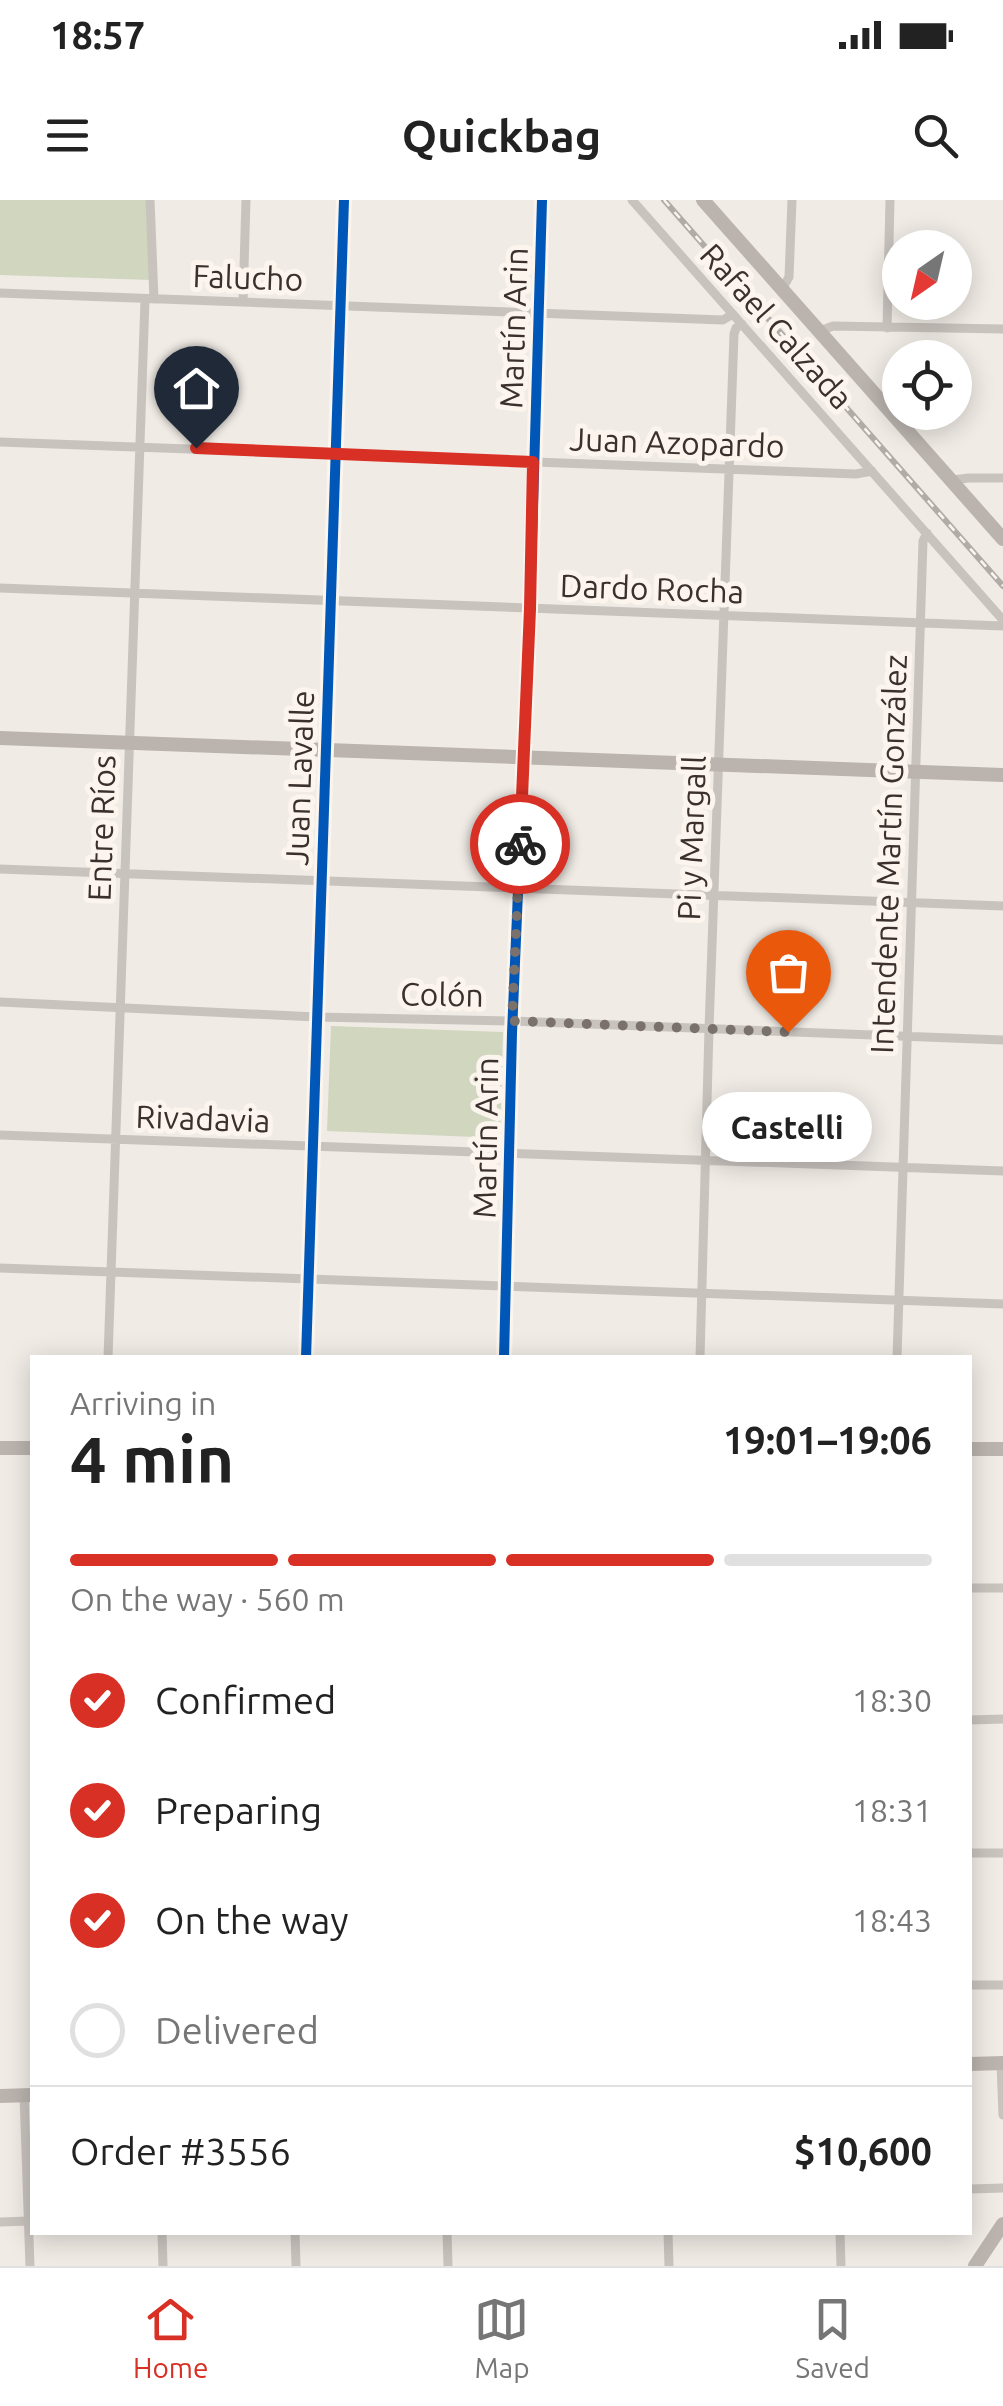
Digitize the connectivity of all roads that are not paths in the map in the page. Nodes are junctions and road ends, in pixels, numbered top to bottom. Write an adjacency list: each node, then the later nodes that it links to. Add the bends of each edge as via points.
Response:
1 (150, 200): 11 (street, Entre Ríos)
2 (246, 200): 12 (street)
3 (344, 200): 13 (street, Juan Lavalle)
4 (542, 200): 14 (street, Martín Arin)
5 (632, 200): 15 (street, Rafael Calzada)
6 (703, 200): 9 (street)
7 (792, 200): 9 (street)
8 (890, 200): 17 (street)
9 (782, 289): 19 (street)
10 (0, 293): 11 (street, Falucho)
11 (149, 300): 12 (street, Falucho); 21 (street, Entre Ríos)
12 (243, 302): 13 (street, Falucho)
13 (341, 304): 14 (street, Falucho); 22 (street, Juan Lavalle)
14 (539, 314): 15 (street, Falucho, via 723,320); 23 (street, Martín Arin)
15 (733, 314): 16 (street, Rafael Calzada)
16 (742, 324): 24 (street, Pi y Margall, via 734,334); 25 (street, Rafael Calzada)
17 (888, 328): 18 (street); 19 (street)
18 (1003, 329)
19 (820, 330): 27 (street)
20 (0, 442): 21 (street, Juan Azopardo)
21 (140, 446): 22 (street, Juan Azopardo); 31 (street, Entre Ríos)
22 (336, 452): 23 (street, Juan Azopardo); 32 (street, Juan Lavalle)
23 (533, 462): 24 (street, Juan Azopardo); 33 (street, Martín Arin)
24 (730, 468): 25 (street, Juan Azopardo); 34 (street, Pi y Margall)
25 (872, 471): 28 (street, Rafael Calzada)
26 (1003, 478): 27 (street)
27 (952, 480): 29 (street)
28 (926, 533): 35 (street, Intendente Martín González); 36 (street, Rafael Calzada)
29 (1003, 539)
30 (0, 588): 31 (street, Dardo Rocha)
31 (135, 593): 32 (street, Dardo Rocha); 38 (street, Entre Ríos)
32 (330, 600): 33 (street, Dardo Rocha); 39 (street, Juan Lavalle)
33 (530, 609): 34 (street, Dardo Rocha); 40 (street, Martín Arin)
34 (724, 614): 35 (street, Dardo Rocha); 41 (street, Pi y Margall)
35 (922, 623): 36 (street, Dardo Rocha); 42 (street, Intendente Martín González)
36 (1003, 623)
37 (0, 738): 38 (street)
38 (129, 742): 39 (street); 45 (street, Entre Ríos)
39 (324, 750): 40 (street); 46 (street, Juan Lavalle)
40 (523, 757): 41 (street); 47 (street, Martín Arin)
41 (719, 764): 42 (street); 48 (street, Pi y Margall)
42 (917, 771): 43 (street); 49 (street, Intendente Martín González)
43 (1003, 775)
44 (0, 868): 45 (street)
45 (124, 874): 46 (street); 52 (street, Entre Ríos)
46 (320, 882): 47 (street); 53 (street, Juan Lavalle)
47 (518, 888): 48 (street); 54 (street, Martín Arin)
48 (714, 895): 49 (street); 55 (street, Pi y Margall)
49 (913, 902): 50 (street); 56 (street, Intendente Martín González)
50 (1003, 906)
51 (0, 1002): 52 (street, Colón)
52 (120, 1007): 53 (street, Colón); 59 (street, Entre Ríos)
53 (316, 1016): 54 (street, Colón); 60 (street, Juan Lavalle)
54 (512, 1021): 55 (street, Colón); 61 (street, Martín Arin)
55 (710, 1029): 56 (street, Colón); 62 (street, Pi y Margall)
56 (906, 1036): 57 (street, Colón); 63 (street, Intendente Martín González)
57 (1003, 1040)
58 (0, 1135): 59 (street, Rivadavia)
59 (116, 1139): 60 (street, Rivadavia); 66 (street, Entre Ríos)
60 (312, 1147): 61 (street, Rivadavia); 67 (street, Juan Lavalle)
61 (510, 1154): 62 (street, Rivadavia); 68 (street, Martín Arin)
62 (707, 1160): 63 (street, Rivadavia); 69 (street, Pi y Margall)
63 (902, 1168): 64 (street, Rivadavia); 70 (street, Intendente Martín González)
64 (1003, 1171)
65 (0, 1268): 66 (street)
66 (112, 1272): 67 (street); 72 (street, Entre Ríos)
67 (309, 1278): 68 (street); 73 (street, Juan Lavalle)
68 (506, 1286): 69 (street); 74 (street, Martín Arin)
69 (702, 1294): 70 (street); 75 (street, Pi y Margall)
70 (899, 1299): 71 (street); 76 (street, Intendente Martín González)
71 (1003, 1304)
72 (108, 1355)
73 (306, 1355)
74 (504, 1355)
75 (700, 1355)
76 (896, 1355)
77 (0, 1448): 78 (street)
78 (30, 1448)
79 (1003, 1449): 80 (street)
80 (972, 1450)
81 (972, 1588): 82 (street)
82 (1003, 1588)
83 (1003, 1719): 84 (street)
84 (972, 1720)
85 (972, 1853): 86 (street)
86 (1003, 1853)
87 (972, 1985): 88 (street)
88 (1003, 1985)
89 (1002, 2063): 90 (street); 93 (street)
90 (972, 2064)
91 (28, 2095): 92 (street); 96 (street)
92 (0, 2096)
93 (1003, 2115)
94 (1003, 2188): 95 (street)
95 (972, 2190)
96 (30, 2221): 97 (street); 104 (street)
97 (0, 2222)
98 (1003, 2224): 110 (street)
99 (162, 2235): 105 (street)
100 (295, 2235): 106 (street)
101 (447, 2235): 107 (street)
102 (668, 2235): 108 (street)
103 (840, 2235): 109 (street)
104 (30, 2266)
105 (164, 2266)
106 (296, 2266)
107 (448, 2266)
108 (669, 2266)
109 (841, 2266)
110 (975, 2266)

